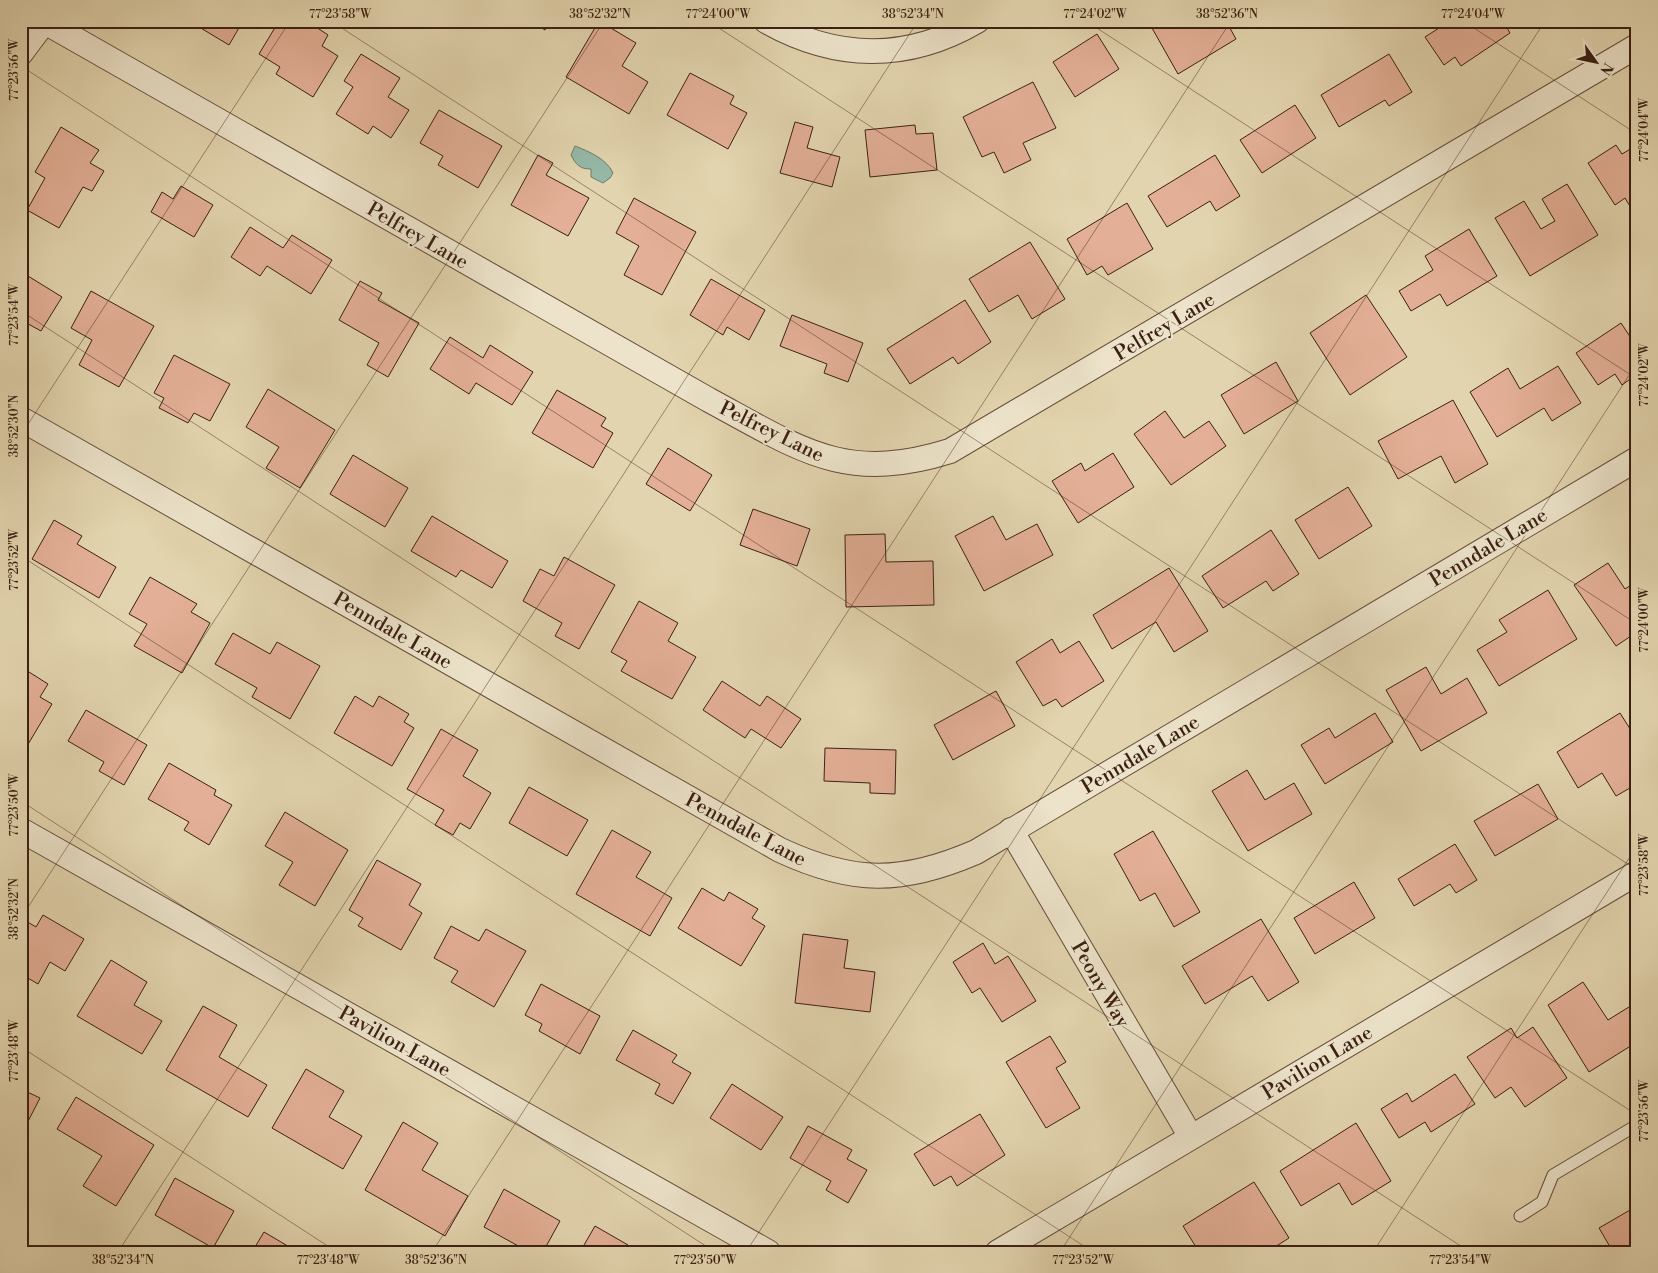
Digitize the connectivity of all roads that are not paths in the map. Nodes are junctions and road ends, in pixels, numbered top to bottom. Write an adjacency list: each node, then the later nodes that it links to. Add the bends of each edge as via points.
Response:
1 (766, 21): 2 (street, via 822,46 857,52 892,51 924,45)
2 (977, 21)
3 (45, 22): 4 (street, Pelfrey Lane, via 683,386 799,448 835,460 888,465 918,461 950,451); 5 (street)
4 (1637, 46)
5 (21, 53)
6 (21, 420): 9 (street, Penndale Lane, via 780,850 810,864 875,877 910,874 943,866 976,852)
7 (1637, 459): 9 (street, Penndale Lane)
8 (21, 830): 14 (street, Pavilion Lane)
9 (1011, 830): 12 (street, Peony Way)
10 (1637, 872): 12 (street, Pavilion Lane)
11 (1637, 1125): 13 (lane, via 1553,1175 1542,1202)
12 (1191, 1137): 15 (street, Pavilion Lane)
13 (1520, 1216)
14 (768, 1252)
15 (998, 1252)

